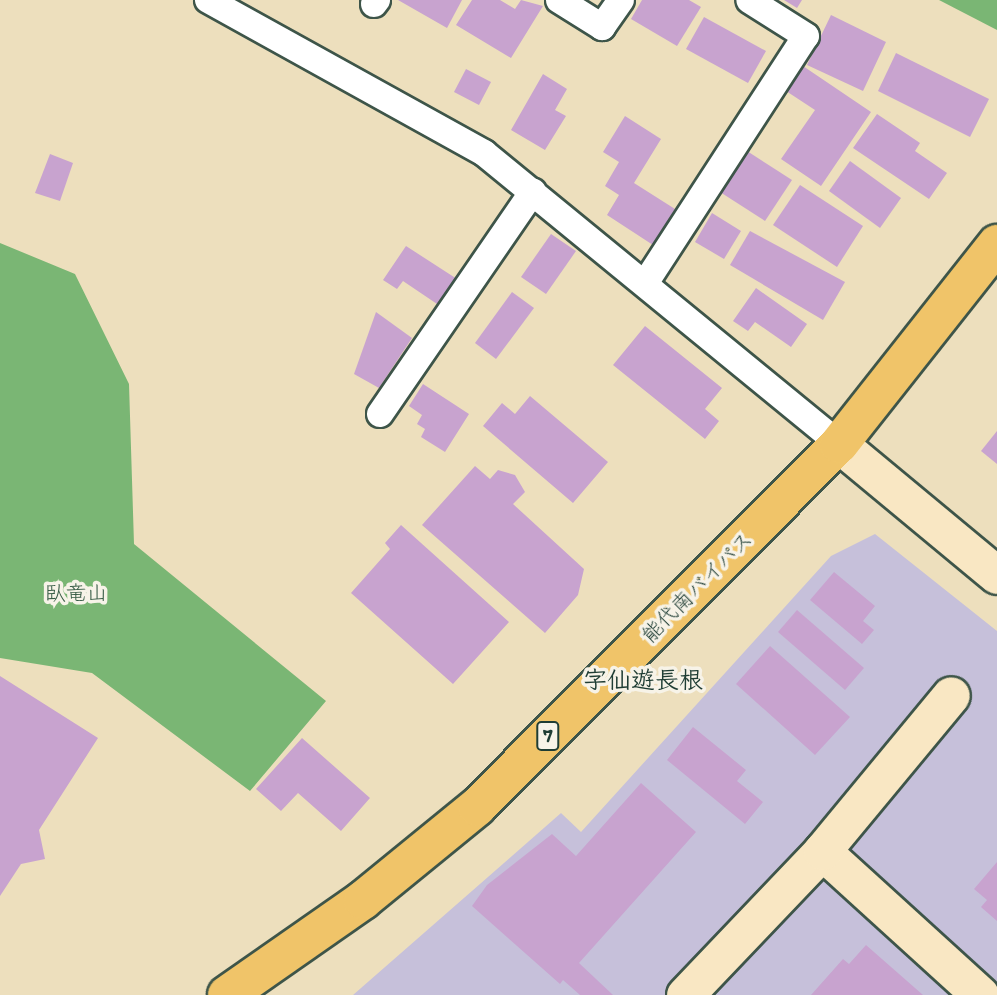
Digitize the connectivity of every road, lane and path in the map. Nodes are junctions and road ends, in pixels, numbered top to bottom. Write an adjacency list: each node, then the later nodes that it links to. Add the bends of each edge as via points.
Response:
1 (208, 0): 5 (street, via 484,153)
2 (559, 0): 3 (street, via 602,27)
3 (621, 0)
4 (749, 0): 7 (street, via 807,36)
5 (534, 191): 7 (street); 8 (street)
6 (997, 244): 9 (highway, 能代南バイパス / 7)
7 (646, 282): 9 (street)
8 (380, 414)
9 (839, 444): 10 (street); 13 (highway, 能代南バイパス / 7, via 477,807 363,900)
10 (997, 575)
11 (951, 695): 12 (street)
12 (822, 851): 14 (street); 15 (street)
13 (227, 995)
14 (685, 995)
15 (980, 995)

